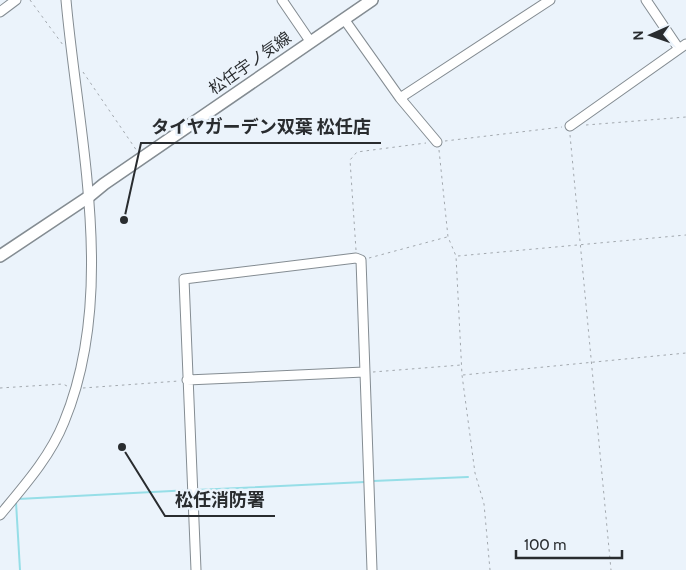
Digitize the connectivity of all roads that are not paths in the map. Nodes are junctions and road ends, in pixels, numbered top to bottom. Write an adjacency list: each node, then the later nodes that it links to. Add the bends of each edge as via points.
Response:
1 (16, 0): 7 (street)
2 (66, 0): 14 (street)
3 (282, 0): 9 (street)
4 (372, 0): 8 (main road, 松任宇ノ気線)
5 (550, 0): 11 (street)
6 (646, 0): 10 (street)
7 (0, 12)
8 (344, 19): 9 (main road, 松任宇ノ気線); 11 (street)
9 (310, 41): 14 (main road, 松任宇ノ気線)
10 (682, 47): 12 (street)
11 (400, 98): 13 (street)
12 (570, 126)
13 (437, 142)
14 (87, 198): 15 (main road, 松任宇ノ気線); 18 (street, via 92,256 91,318 75,389 64,423 34,475)
15 (0, 256)
16 (364, 372): 17 (street); 17 (street, via 359,259 184,280); 20 (street)
17 (187, 380): 19 (street)
18 (0, 515)
19 (196, 570)
20 (372, 570)

